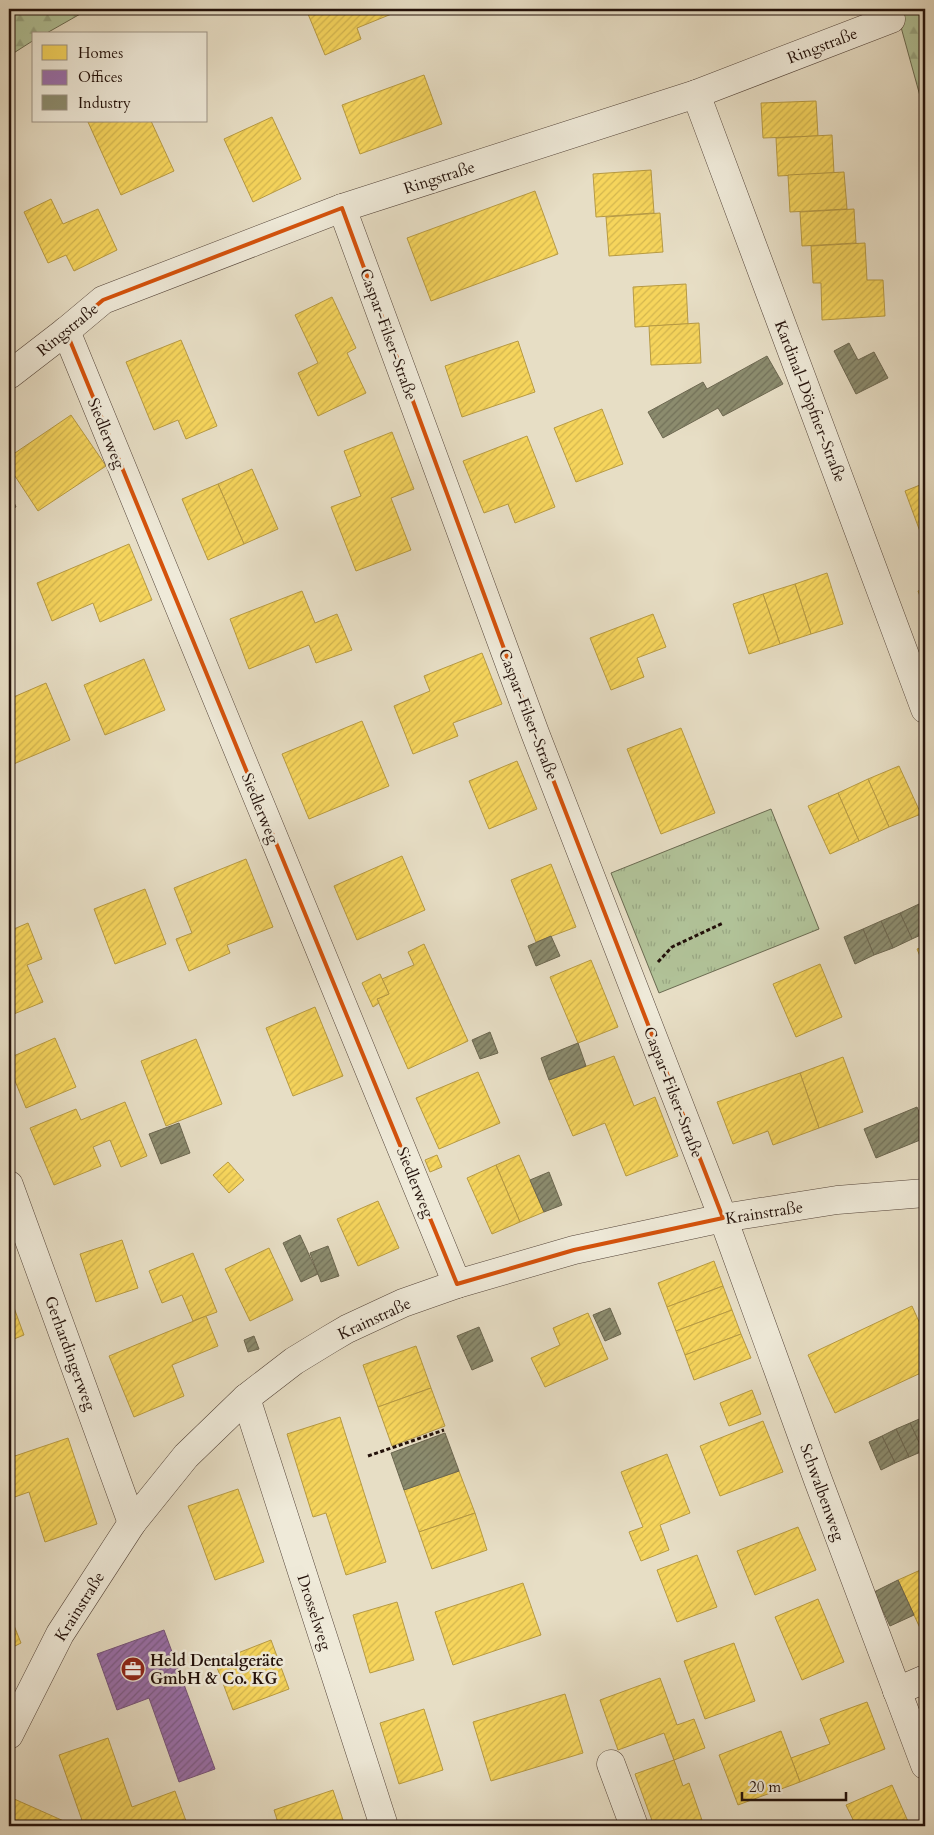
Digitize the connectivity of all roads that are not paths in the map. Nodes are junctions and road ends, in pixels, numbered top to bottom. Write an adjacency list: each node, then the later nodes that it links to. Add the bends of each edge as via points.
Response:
1 (891, 19): 2 (street, Ringstraße)
2 (696, 94): 3 (street, Ringstraße); 6 (street, Kardinal-Döpfner-Straße)
3 (342, 208): 4 (street, Ringstraße, via 103,300); 9 (street, Caspar-Filser-Straße, via 535,733)
4 (66, 331): 5 (street, Ringstraße); 10 (street, Siedlerweg)
5 (9, 375)
6 (925, 709)
7 (9, 1185): 12 (street, Gerhardingerweg)
8 (925, 1193): 9 (street, Krainstraße, via 837,1200)
9 (723, 1218): 10 (street, Krainstraße, via 574,1250); 14 (street, Schwalbenweg)
10 (457, 1284): 11 (street, Krainstraße, via 403,1303 347,1329 294,1361)
11 (246, 1398): 12 (street, Krainstraße, via 186,1456); 18 (street, Drosselweg)
12 (132, 1523): 15 (street, Krainstraße, via 60,1634)
13 (925, 1679): 14 (street)
14 (897, 1691): 17 (street, Schwalbenweg)
15 (9, 1735)
16 (611, 1764): 19 (street)
17 (925, 1766)
18 (384, 1826)
19 (634, 1826)

